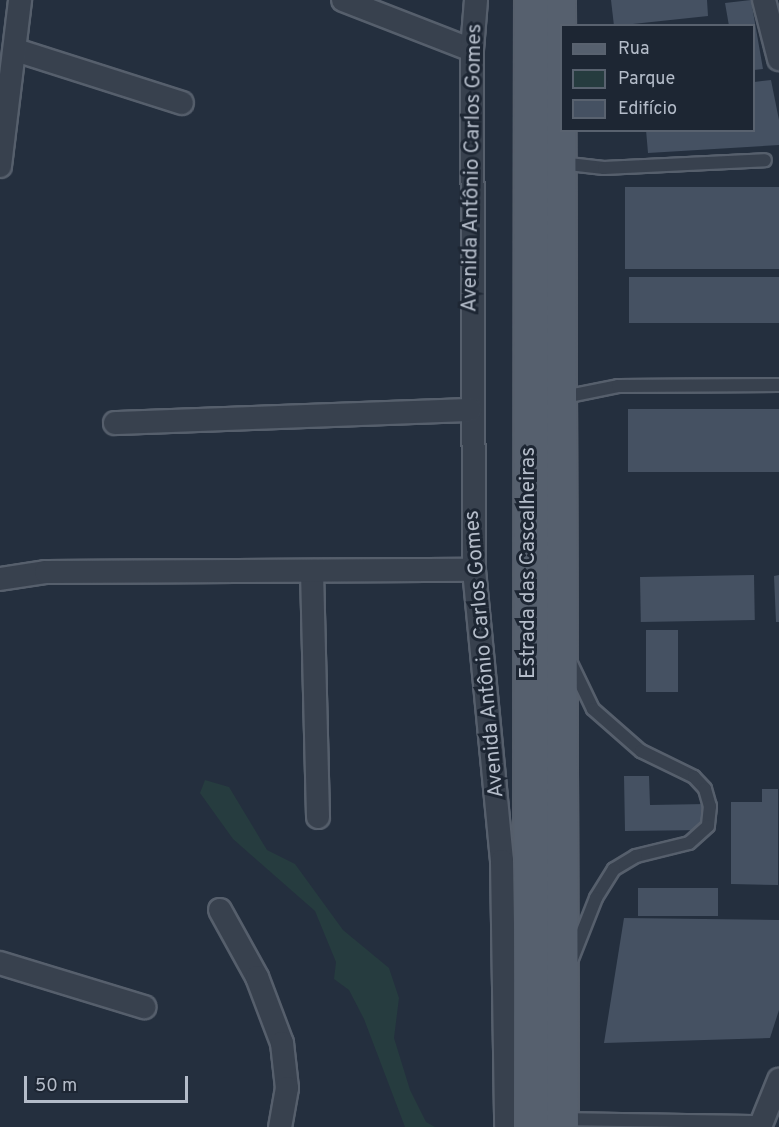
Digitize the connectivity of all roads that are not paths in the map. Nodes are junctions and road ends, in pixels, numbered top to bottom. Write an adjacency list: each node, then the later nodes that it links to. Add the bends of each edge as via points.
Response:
1 (20, 0): 7 (street)
2 (343, 0): 8 (street)
3 (476, 0): 8 (street, Avenida Antônio Carlos Gomes)
4 (531, 0): 28 (main road, Estrada das Cascalheiras)
5 (558, 0): 12 (main road, Estrada das Cascalheiras)
6 (764, 0): 9 (street)
7 (16, 50): 10 (street); 13 (street)
8 (472, 50): 16 (street, Avenida Antônio Carlos Gomes)
9 (779, 59)
10 (182, 103)
11 (765, 160): 12 (lane, via 604,168)
12 (558, 162): 15 (main road, Estrada das Cascalheiras)
13 (0, 166)
14 (779, 385): 15 (lane, via 618,386)
15 (557, 398): 21 (main road, Estrada das Cascalheiras)
16 (471, 410): 17 (street); 18 (street, Avenida Antônio Carlos Gomes)
17 (115, 423)
18 (474, 570): 19 (street); 31 (street, Avenida Antônio Carlos Gomes, via 502,861)
19 (312, 571): 20 (street, via 46,572); 22 (street)
20 (0, 579)
21 (558, 636): 25 (main road, Estrada das Cascalheiras); 25 (lane, via 593,709 641,751 694,777 705,789 710,806 708,826 696,839 636,856 614,869 596,898)
22 (318, 817)
23 (220, 910): 30 (street, via 257,977 282,1043 287,1088)
24 (0, 963): 26 (street)
25 (560, 984): 28 (main road, Estrada das Cascalheiras)
26 (144, 1007)
27 (778, 1087): 29 (street)
28 (550, 1124): 29 (lane)
29 (761, 1124)
30 (280, 1127)
31 (506, 1127)

